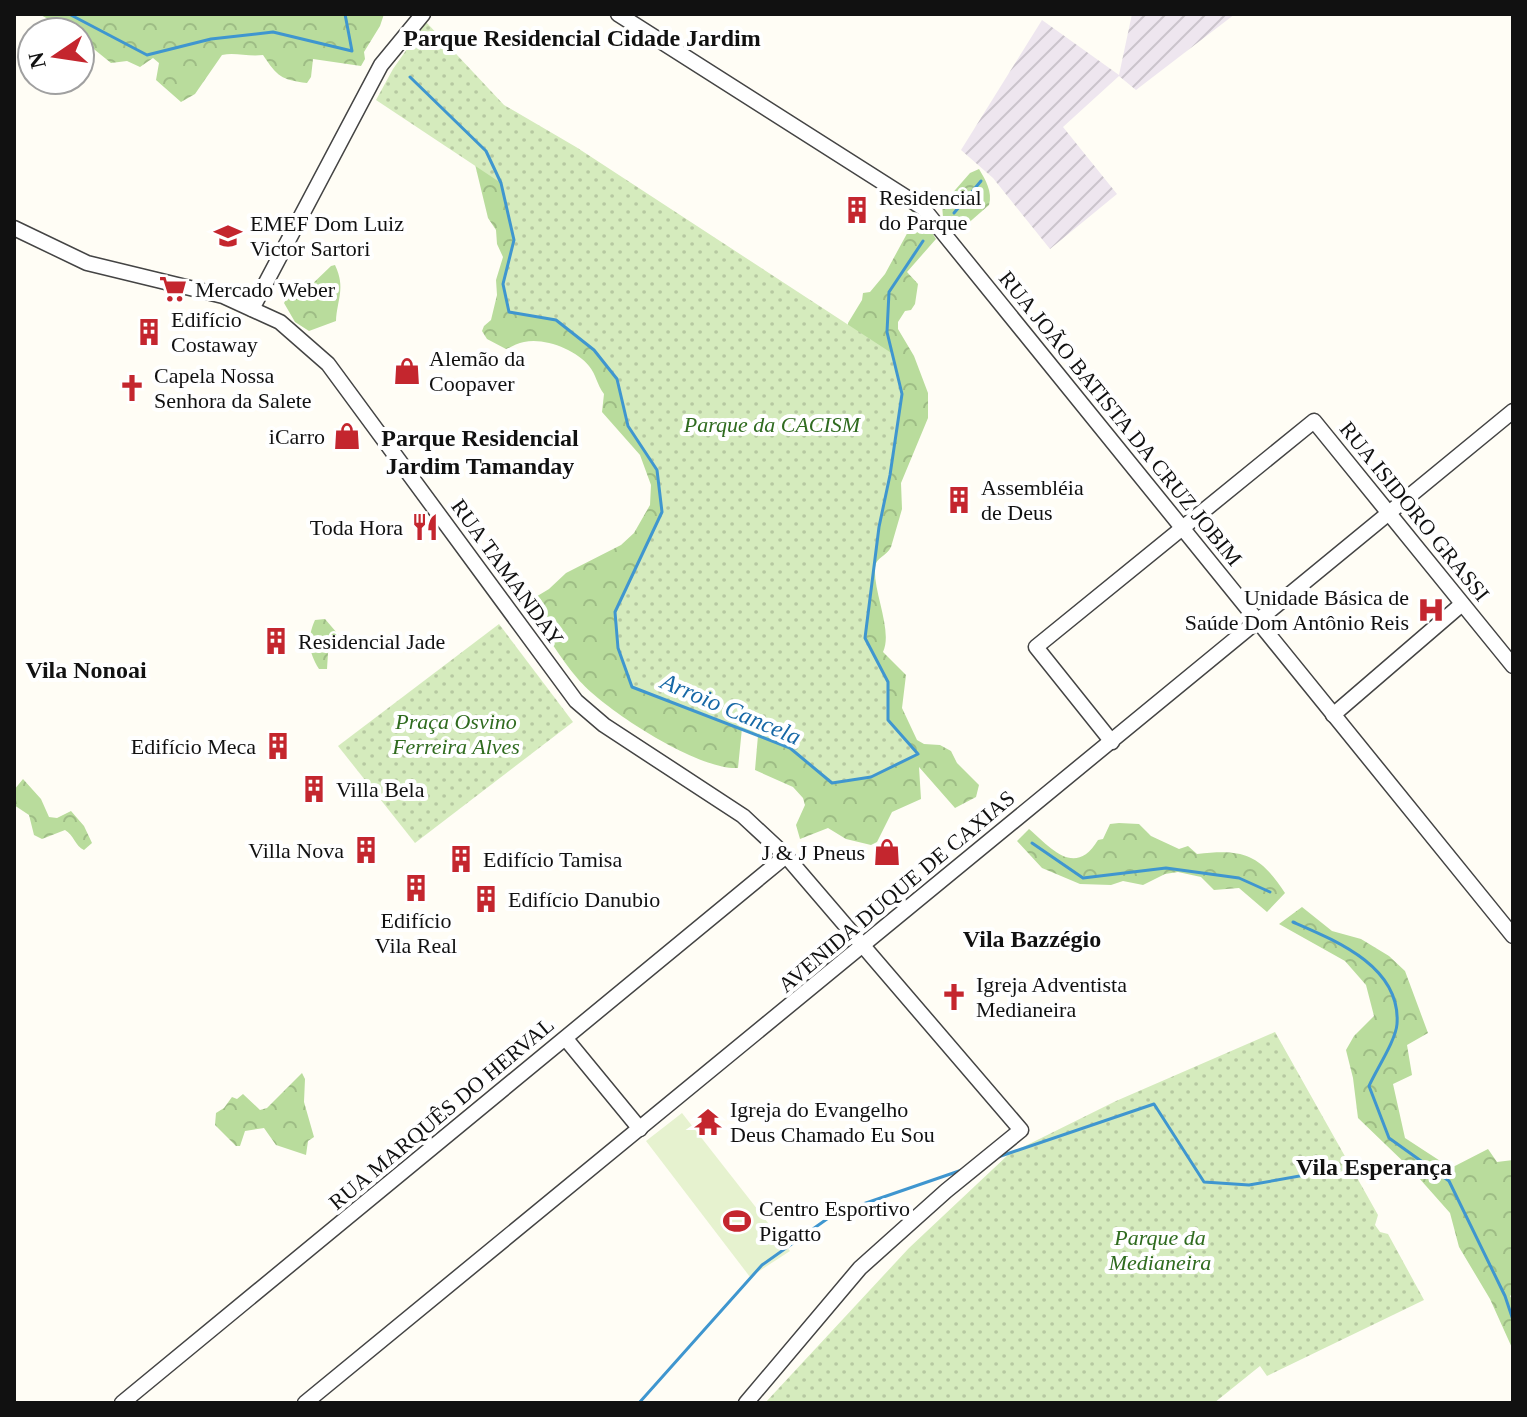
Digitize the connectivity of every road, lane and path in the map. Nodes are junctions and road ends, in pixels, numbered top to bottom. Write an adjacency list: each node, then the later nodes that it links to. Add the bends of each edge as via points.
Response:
1 (423, 14): 4 (street, via 381,65)
2 (618, 14): 7 (street, RUA JOÃO BATISTA DA CRUZ JOBIM, via 923,208)
3 (14, 228): 4 (street, RUA TAMANDAY, via 87,263 175,282)
4 (252, 309): 13 (street, RUA TAMANDAY, via 280,322 328,364 576,701 743,816)
5 (1513, 411): 6 (street, AVENIDA DUQUE DE CAXIAS)
6 (1389, 513): 7 (street, RUA ISIDORO GRASSI, via 1314,421); 8 (street, RUA ISIDORO GRASSI); 9 (street, AVENIDA DUQUE DE CAXIAS)
7 (1182, 528): 9 (street, RUA JOÃO BATISTA DA CRUZ JOBIM); 12 (street, via 1036,647)
8 (1462, 604): 10 (street, RUA ISIDORO GRASSI); 11 (street)
9 (1258, 621): 11 (street, RUA JOÃO BATISTA DA CRUZ JOBIM); 12 (street, AVENIDA DUQUE DE CAXIAS)
10 (1513, 666)
11 (1333, 715): 14 (street, RUA JOÃO BATISTA DA CRUZ JOBIM)
12 (1112, 742): 15 (street, AVENIDA DUQUE DE CAXIAS)
13 (786, 856): 15 (street, RUA TAMANDAY); 16 (street, RUA MARQUÊS DO HERVAL)
14 (1513, 936)
15 (863, 946): 17 (street, AVENIDA DUQUE DE CAXIAS); 20 (street, RUA TAMANDAY, via 1021,1130 860,1268)
16 (566, 1039): 17 (street); 18 (street, RUA MARQUÊS DO HERVAL)
17 (640, 1129): 19 (street, AVENIDA DUQUE DE CAXIAS)
18 (122, 1403)
19 (305, 1403)
20 (746, 1403)

